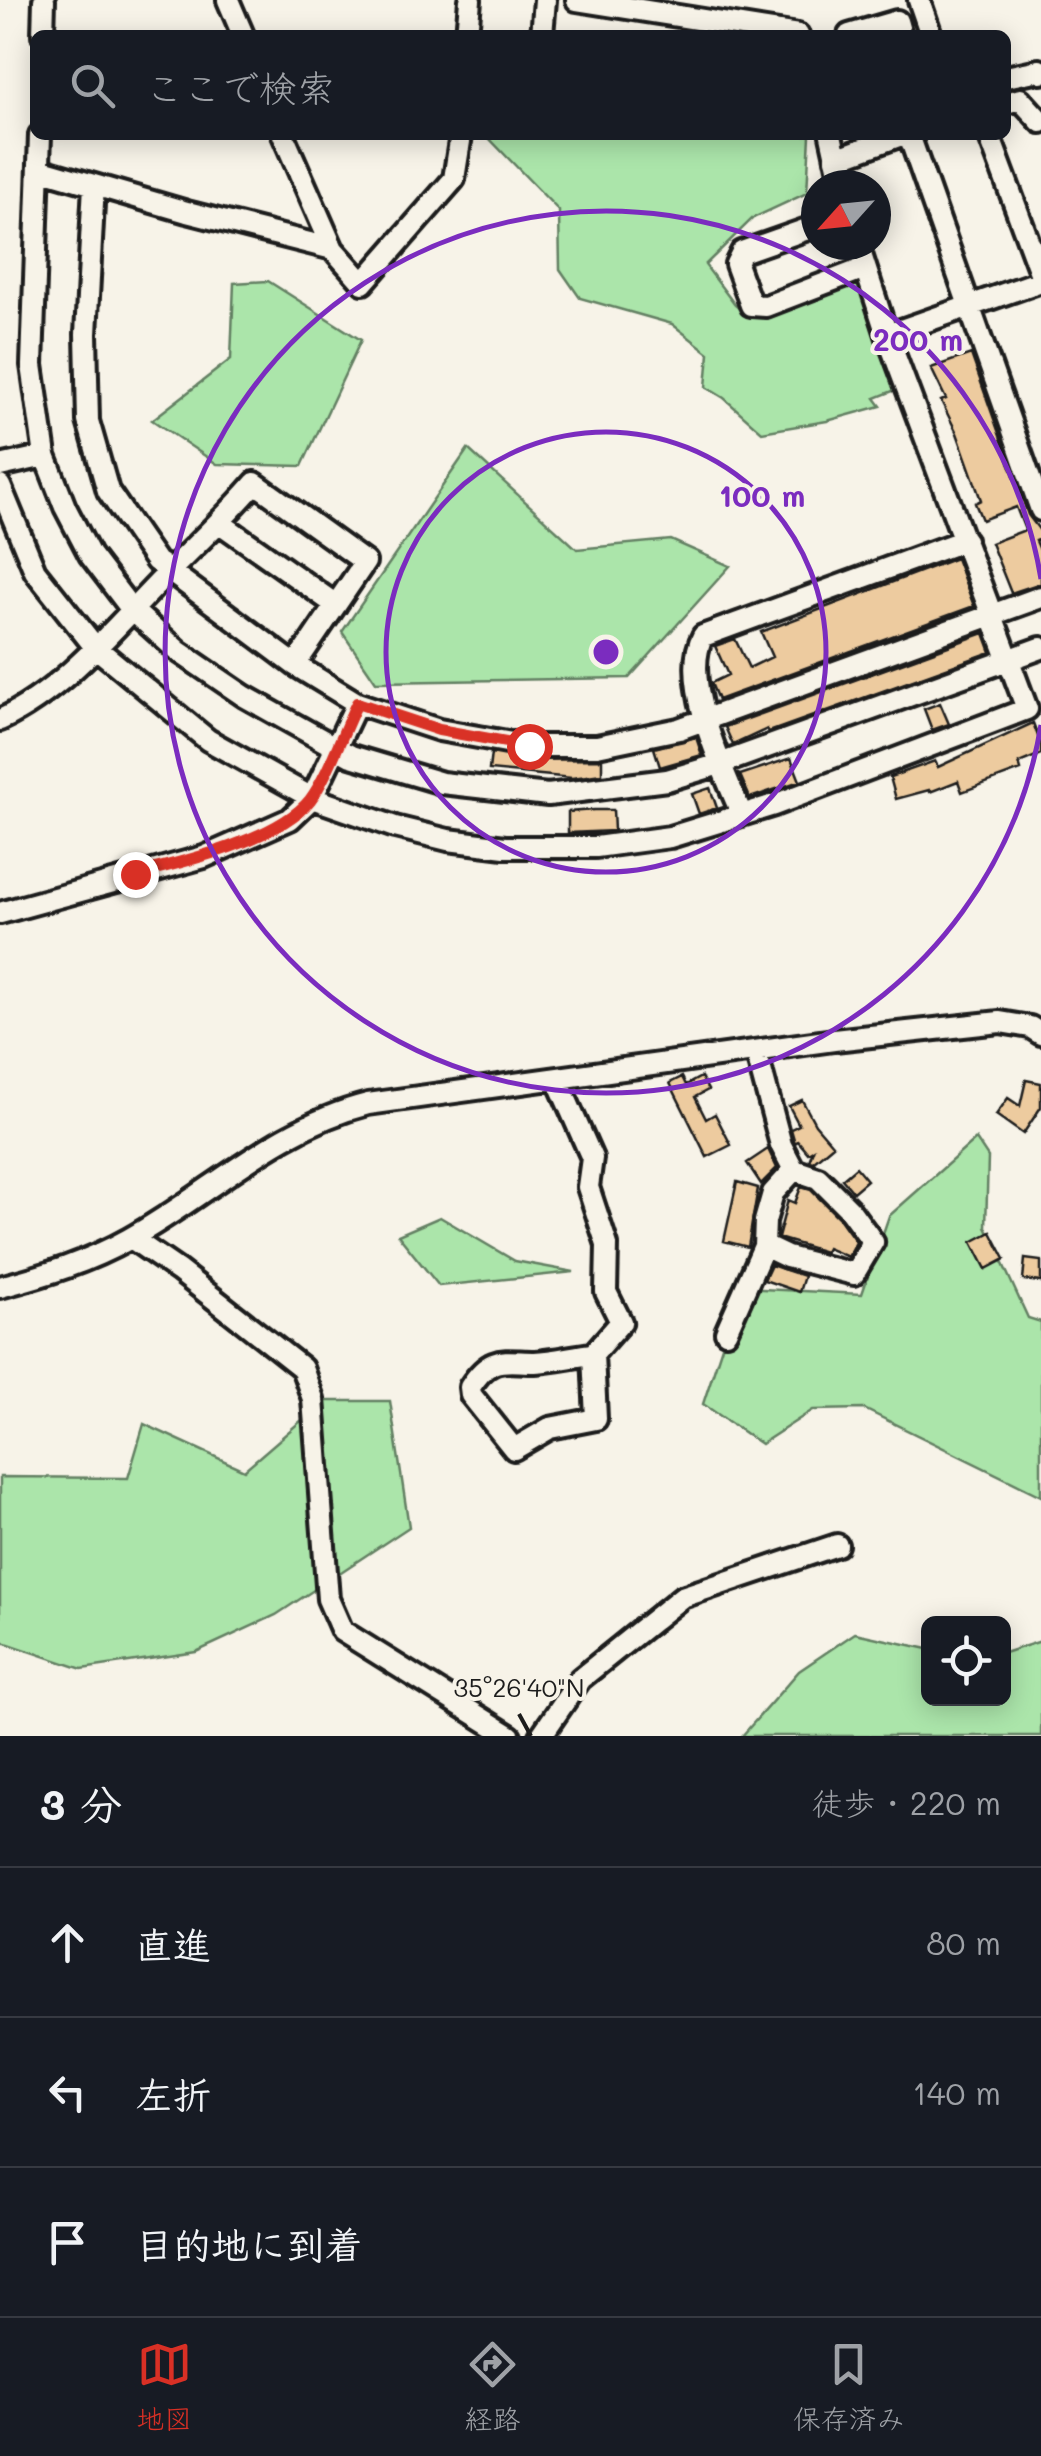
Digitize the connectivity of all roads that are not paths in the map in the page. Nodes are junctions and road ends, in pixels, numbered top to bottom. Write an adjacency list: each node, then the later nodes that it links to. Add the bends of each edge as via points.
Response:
1 (44, 0): 7 (street)
2 (228, 0): 8 (street)
3 (470, 0): 9 (street)
4 (546, 0): 10 (street)
5 (578, 0): 11 (street)
6 (919, 0): 14 (street)
7 (43, 30)
8 (241, 30)
9 (467, 30)
10 (543, 30)
11 (736, 30)
12 (866, 30): 13 (street, via 896,21)
13 (899, 30)
14 (929, 30)
15 (1041, 72): 16 (street)
16 (1011, 76)
17 (1011, 102): 18 (street, via 1020,99)
18 (1041, 122)
19 (40, 140): 27 (street)
20 (285, 140): 31 (street)
21 (461, 140): 31 (street, via 454,180 363,284)
22 (832, 140): 26 (street)
23 (891, 140): 26 (street)
24 (907, 140): 35 (street)
25 (991, 140): 34 (street)
26 (836, 159): 28 (street)
27 (38, 169): 29 (street); 37 (street, via 32,365)
28 (839, 170)
29 (94, 185): 31 (street); 43 (street, via 88,421 108,491)
30 (801, 231): 33 (street, via 742,252 736,264 751,305 766,306)
31 (334, 249)
32 (863, 260): 33 (street)
33 (865, 268): 36 (street)
34 (1041, 278): 35 (street)
35 (969, 306): 36 (street); 40 (street)
36 (887, 335): 42 (street)
37 (45, 456): 38 (street); 46 (street, via 90,554)
38 (0, 466)
39 (0, 486): 48 (street, via 34,570)
40 (1041, 510)
41 (220, 523): 43 (street); 45 (street); 45 (street, via 255,483 365,562)
42 (965, 540): 47 (street); 55 (street, via 703,636 696,650)
43 (169, 571): 46 (street); 51 (street)
44 (1041, 597): 47 (street)
45 (336, 605): 51 (street)
46 (132, 610): 48 (street); 56 (street, via 218,679)
47 (993, 614): 50 (street); 55 (street)
48 (96, 647): 54 (street, via 28,707); 58 (street, via 208,740)
49 (1041, 648): 50 (street)
50 (1010, 658): 53 (street); 57 (street)
51 (294, 665): 52 (street)
52 (357, 703): 55 (street, via 439,730 529,746 597,746); 56 (street)
53 (1034, 707): 59 (street)
54 (0, 720)
55 (703, 720): 57 (street)
56 (336, 748): 57 (street, via 442,783 548,795 667,780); 58 (street)
57 (720, 764): 59 (street)
58 (312, 798): 59 (street, via 394,828 505,846 614,845 670,837); 60 (street, via 290,819 204,857)
59 (742, 814)
60 (0, 914)
61 (1041, 1034): 62 (street, via 1000,1022)
62 (756, 1051): 63 (street); 64 (street, via 780,1145)
63 (557, 1078): 65 (street, via 333,1113 292,1132); 69 (street, via 592,1158 588,1188 607,1245 606,1292 621,1322)
64 (794, 1170): 66 (street, via 773,1193); 66 (street, via 818,1178 873,1242 854,1274)
65 (131, 1238): 67 (street, via 76,1266); 71 (street, via 302,1368 313,1399 328,1598 342,1630)
66 (764, 1246): 68 (street)
67 (0, 1286)
68 (726, 1332)
69 (593, 1354): 69 (street, via 596,1419 550,1428 514,1449 471,1396 476,1377 508,1358 534,1362)
70 (836, 1545): 72 (street, via 682,1597 580,1680)
71 (510, 1736)
72 (541, 1736)

